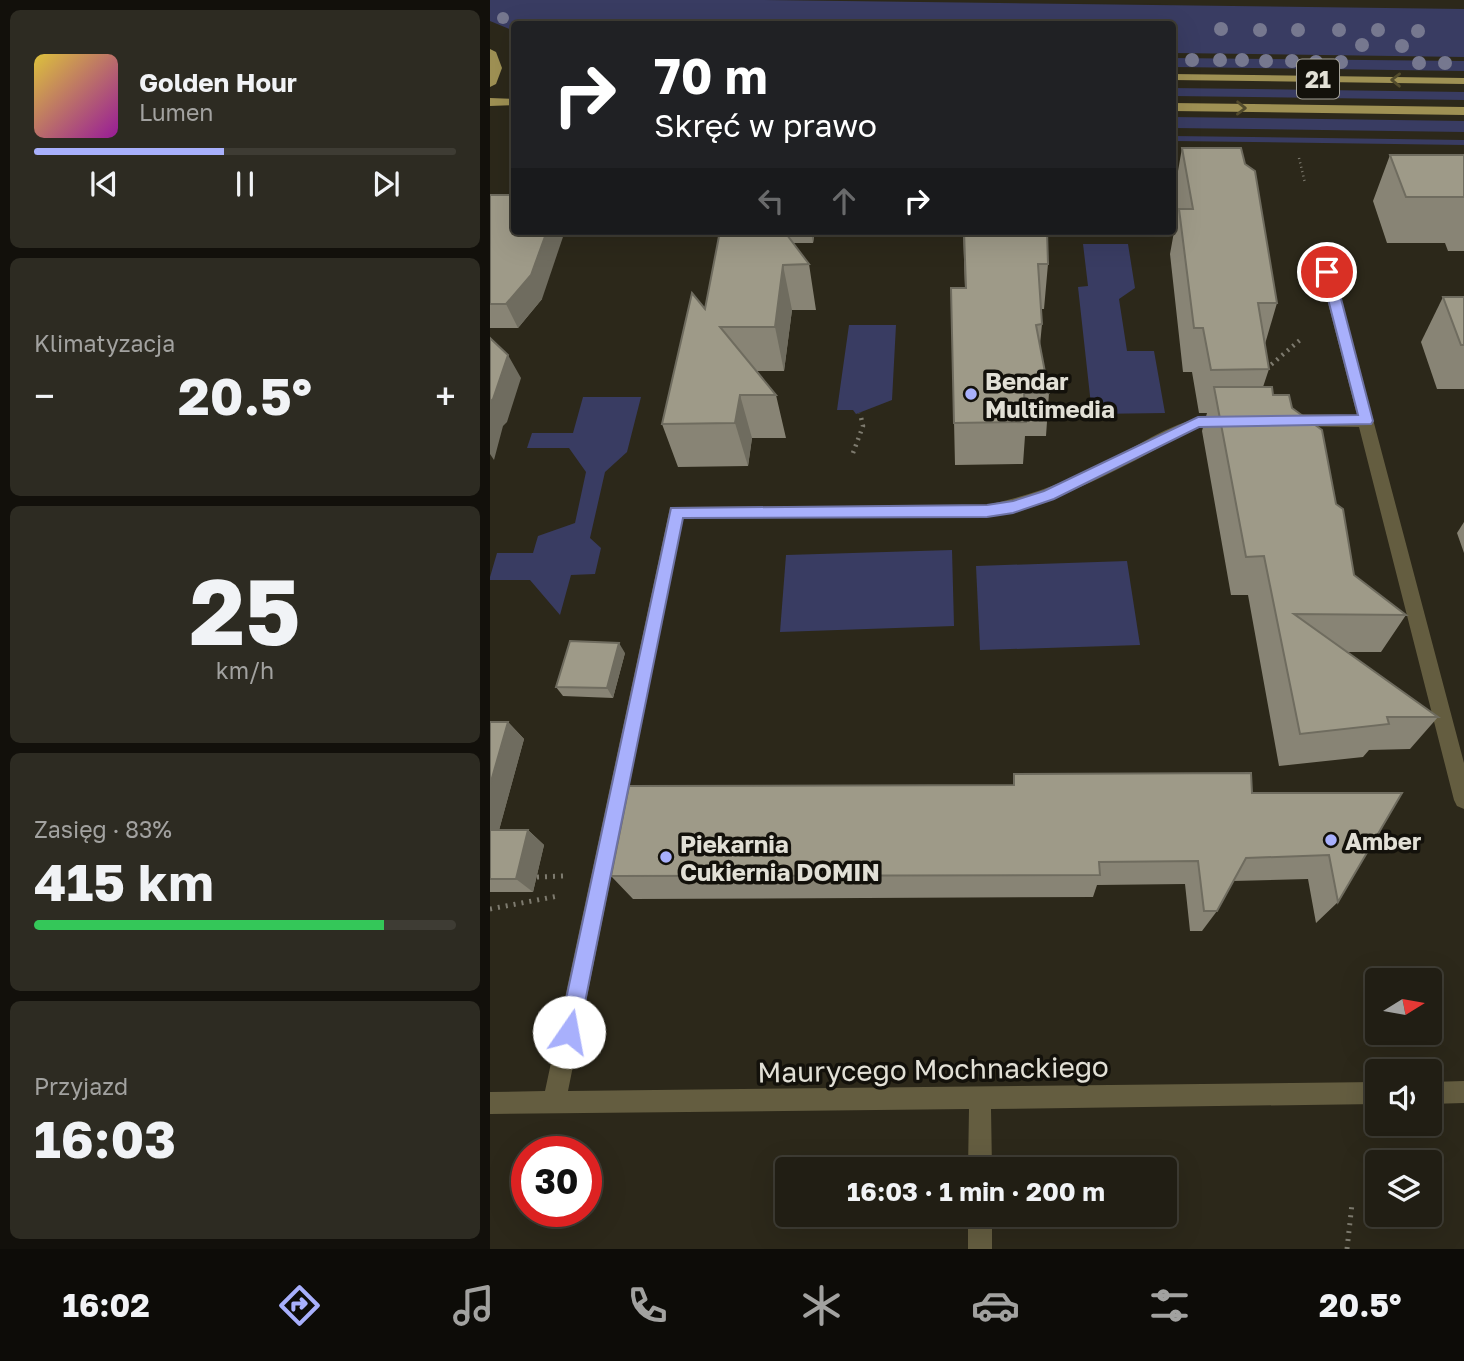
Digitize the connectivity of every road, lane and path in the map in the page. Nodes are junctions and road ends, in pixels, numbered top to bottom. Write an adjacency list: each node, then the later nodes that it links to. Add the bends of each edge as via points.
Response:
1 (490, 52): 4 (main road, via 500,68)
2 (1176, 77): 3 (main road, 21, one-way to 2)
3 (1464, 81)
4 (490, 84)
5 (490, 102): 6 (main road)
6 (511, 102)
7 (1176, 107): 8 (main road, 21, one-way to 8)
8 (1464, 111)
9 (1298, 158): 10 (path)
10 (1305, 183)
11 (1327, 272): 17 (street)
12 (1300, 340): 13 (path)
13 (1261, 372)
14 (860, 413): 18 (path, via 863,426)
15 (1243, 420): 20 (street, via 1198,422 1049,495 1013,507 676,512)
16 (1269, 420): 17 (street)
17 (1366, 421): 19 (street)
18 (853, 453)
19 (1464, 800)
20 (599, 888): 21 (path); 26 (street)
21 (490, 909)
22 (1464, 1092): 24 (street)
23 (1365, 1093): 25 (street, Maurycego Mochnackiego)
24 (1442, 1093)
25 (980, 1098): 26 (street, Maurycego Mochnackiego); 28 (street)
26 (554, 1102): 27 (street, Maurycego Mochnackiego)
27 (490, 1103)
28 (980, 1157)
29 (1352, 1204): 32 (path)
30 (980, 1227): 31 (street)
31 (980, 1249)
32 (1347, 1249)

